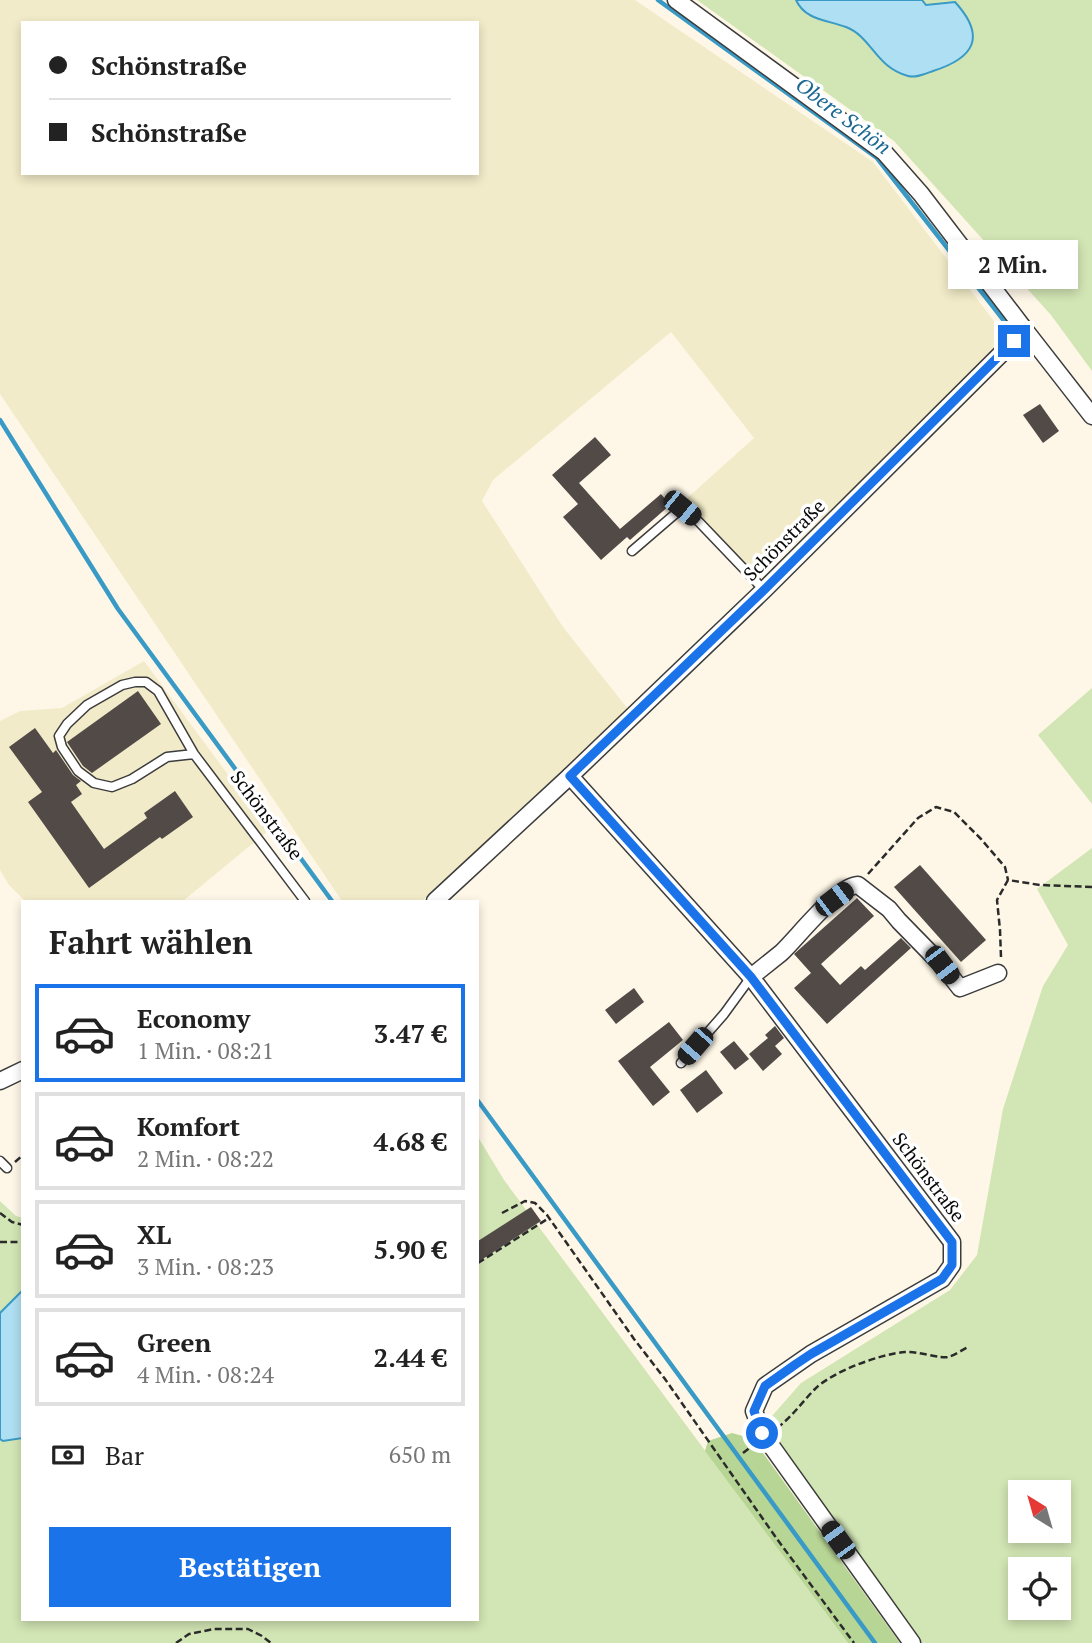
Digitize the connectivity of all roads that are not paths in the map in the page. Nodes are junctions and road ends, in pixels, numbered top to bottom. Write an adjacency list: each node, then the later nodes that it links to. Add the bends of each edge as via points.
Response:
1 (676, 0): 2 (street, via 884,152)
2 (1025, 330): 3 (street); 5 (street, Schönstraße)
3 (1092, 416)
4 (632, 551): 5 (lane, via 682,508)
5 (764, 590): 7 (street, Schönstraße)
6 (194, 754): 6 (lane, Schönstraße, via 167,757 112,787 94,783 79,771 59,736 88,705 122,685 146,682 158,691); 8 (lane, Schönstraße)
7 (570, 776): 9 (street, Schönstraße); 11 (street, Schönstraße)
8 (304, 900)
9 (436, 900)
10 (998, 973): 11 (street, via 960,988 889,909 858,885 851,885)
11 (751, 977): 12 (lane); 17 (street, Schönstraße, via 952,1242 952,1265 942,1279 811,1354 765,1386 754,1411 765,1437)
12 (681, 1063)
13 (21, 1071): 14 (street)
14 (0, 1081)
15 (0, 1161): 16 (lane)
16 (7, 1168)
17 (912, 1643)

